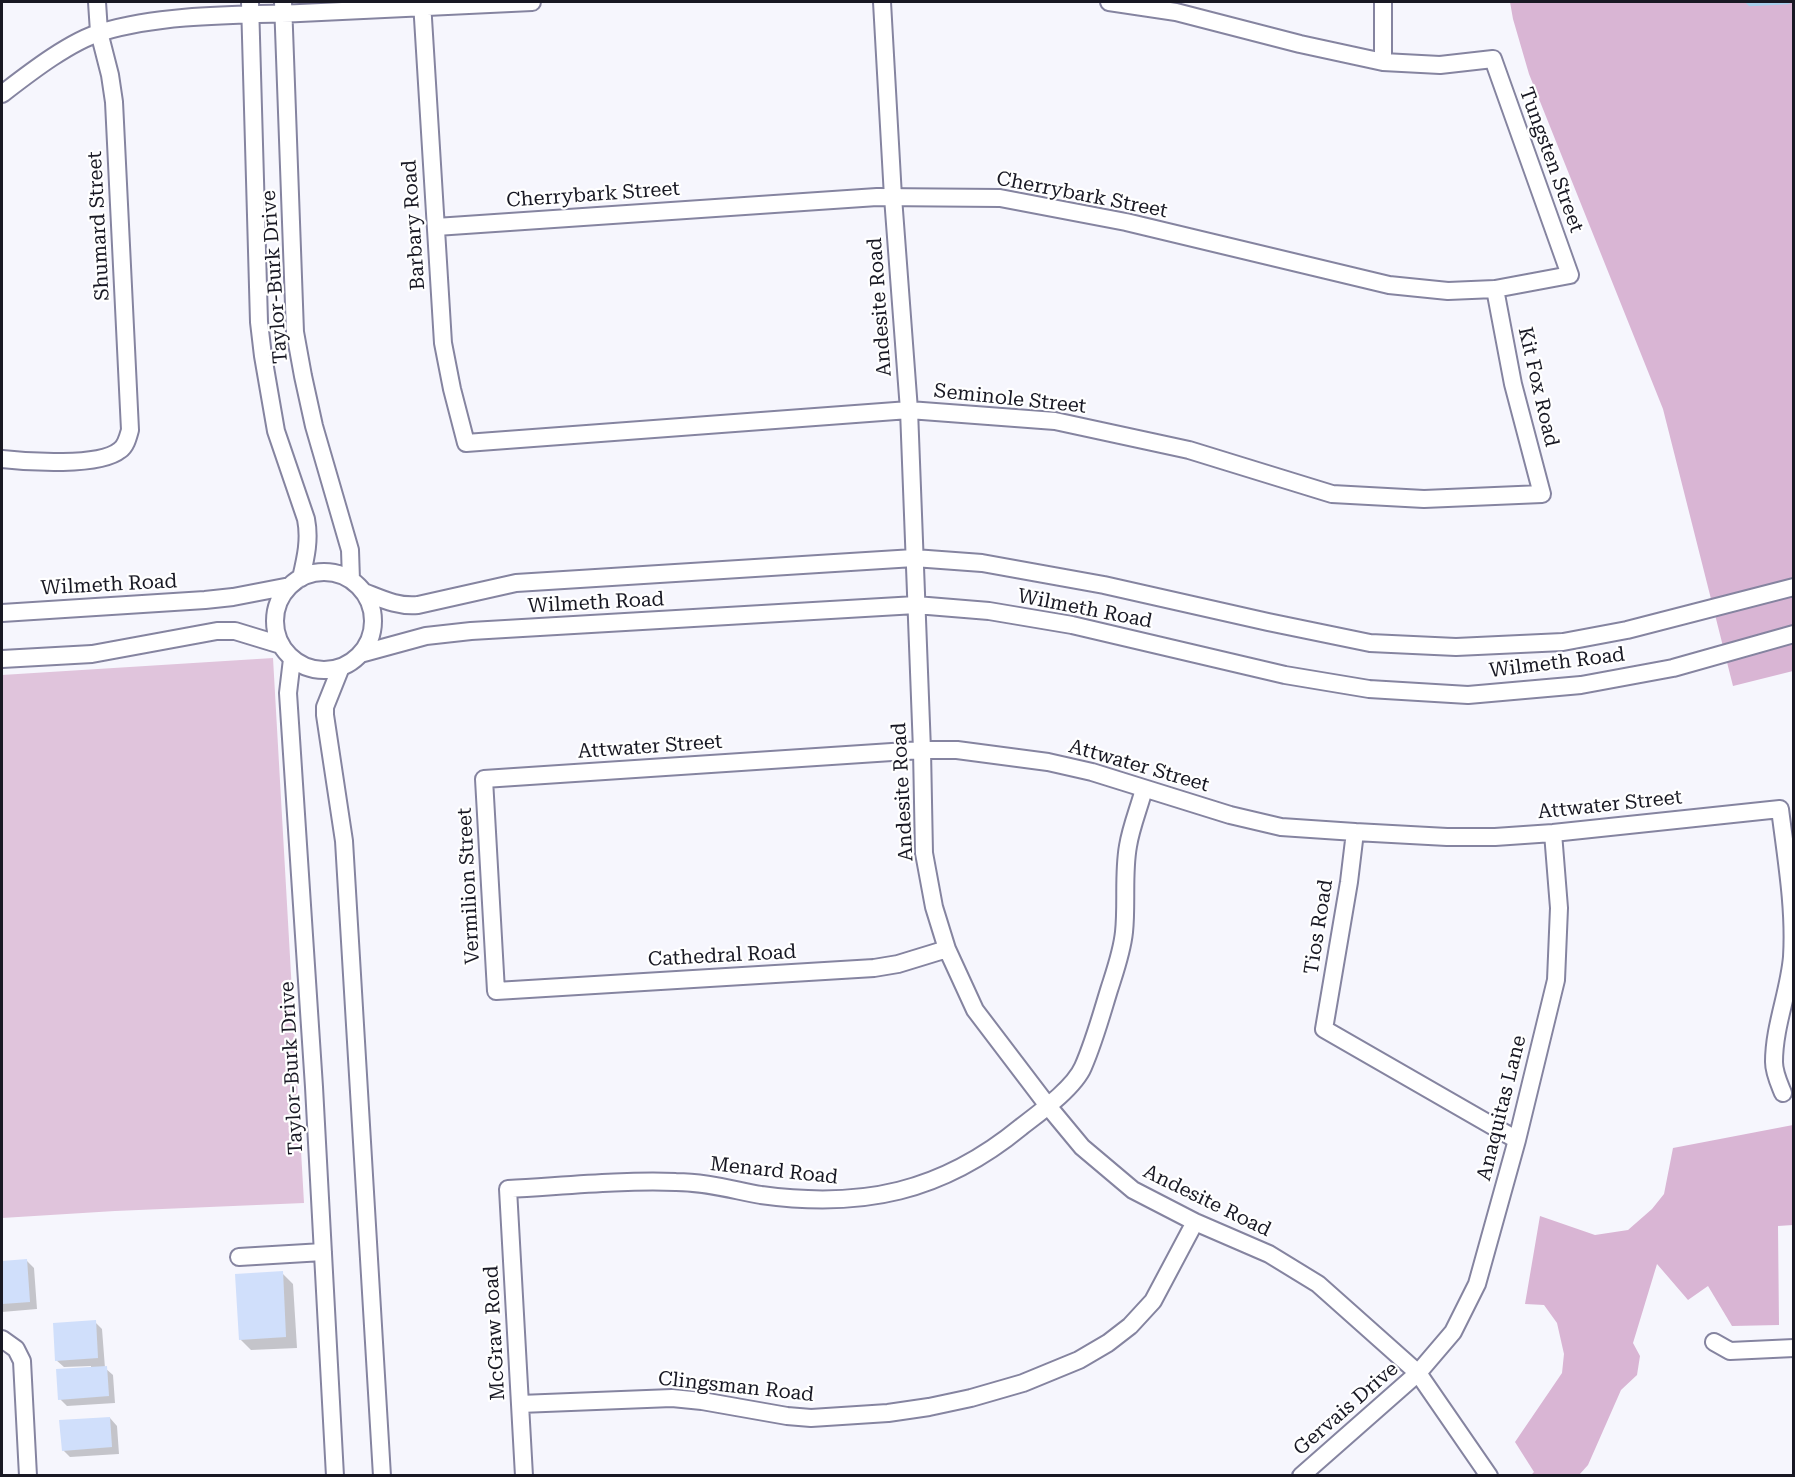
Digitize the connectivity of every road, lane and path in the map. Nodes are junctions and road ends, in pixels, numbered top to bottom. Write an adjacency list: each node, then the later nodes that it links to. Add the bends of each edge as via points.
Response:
1 (97, 2): 9 (street, Shumard Street)
2 (532, 2): 6 (street)
3 (882, 2): 12 (street, Andesite Road)
4 (1109, 2): 10 (street, via 1176,12)
5 (1383, 2): 10 (street)
6 (422, 5): 7 (street); 13 (street, Barbary Road)
7 (283, 7): 8 (street); 21 (street, Taylor-Burk Drive, via 296,332 312,417 351,550)
8 (250, 8): 9 (street); 22 (street, Taylor-Burk Drive, via 259,322 276,431 309,532)
9 (99, 32): 11 (street, via 51,58); 18 (street, Shumard Street, via 114,102 130,430 122,449 100,459)
10 (1383, 62): 14 (street, Tungsten Street, via 1440,65 1493,59)
11 (2, 94)
12 (893, 197): 13 (street, Cherrybark Street); 15 (street, Cherrybark Street, via 1000,198 1126,222 1389,285 1448,291); 16 (street, Andesite Road)
13 (436, 227): 17 (street, Barbary Road, via 443,343)
14 (1570, 274): 15 (street, Cherrybark Street)
15 (1495, 289): 19 (street, Kit Fox Road, via 1513,384)
16 (909, 410): 17 (street, Seminole Street); 19 (street, Seminole Street, via 1055,421 1189,450 1332,494 1424,499); 20 (street, Andesite Road)
17 (466, 443)
18 (2, 459)
19 (1542, 494)
20 (914, 558): 23 (street, Wilmeth Road, via 982,563 1104,585 1370,643 1456,647 1563,642 1627,630); 24 (street, Wilmeth Road, via 516,583 406,606); 25 (street, Andesite Road)
21 (351, 580): 22 (street, via 327,572 314,573); 24 (street)
22 (296, 582): 26 (street, Wilmeth Road, via 205,600); 28 (street, via 280,598 276,614)
23 (1794, 587)
24 (364, 592): 29 (street, via 373,617 368,644)
25 (916, 605): 27 (street, Wilmeth Road, via 1072,625 1285,675 1359,687 1468,695 1616,679 1673,668); 29 (street, Wilmeth Road, via 471,631 426,636); 33 (street, Andesite Road)
26 (2, 613)
27 (1794, 634)
28 (281, 645): 30 (street, via 235,631 217,631 92,654); 31 (street)
29 (360, 654): 32 (street)
30 (2, 659)
31 (292, 659): 32 (street, via 316,669); 45 (street, Taylor-Burk Drive, via 288,693)
32 (341, 667): 54 (street, via 325,707 325,722 344,841)
33 (922, 750): 34 (street, Attwater Street); 35 (street, Attwater Street, via 957,750 1047,762); 38 (street, Andesite Road, via 924,853 934,907)
34 (484, 779): 39 (street, Vermilion Street)
35 (1144, 789): 36 (street, Attwater Street, via 1281,827); 41 (street, Menard Road, via 1128,846 1124,933 1093,1044 1081,1071)
36 (1355, 832): 37 (street, Attwater Street, via 1447,837); 42 (street, Tios Road, via 1324,1029)
37 (1553, 833): 40 (street, Attwater Street, via 1780,809 1792,910 1792,957 1774,1062); 42 (street, Anaquitas Lane, via 1559,908 1556,980)
38 (948, 949): 39 (street, Cathedral Road, via 874,968); 41 (street, Andesite Road, via 975,1010)
39 (496, 991)
40 (1783, 1093)
41 (1048, 1106): 43 (street, Menard Road, via 1013,1134 947,1175 917,1187 864,1198 813,1200 678,1182); 44 (street, Andesite Road, via 1082,1147 1133,1190)
42 (1517, 1140): 50 (street, Anaquitas Lane, via 1477,1284 1453,1332)
43 (508, 1189): 51 (street, McGraw Road)
44 (1195, 1222): 50 (street, Andesite Road, via 1269,1254 1318,1284); 51 (street, Clingsman Road, via 1153,1301 1130,1326 1080,1360 971,1398 888,1413 811,1418 672,1398)
45 (323, 1252): 46 (street); 53 (street, Taylor-Burk Drive)
46 (239, 1257)
47 (7, 1342): 52 (street, via 19,1353 23,1366)
48 (1714, 1342): 49 (street, via 1730,1351)
49 (1794, 1348)
50 (1418, 1373): 56 (street, Gervais Drive); 57 (street, Andesite Road)
51 (520, 1404): 55 (street, McGraw Road)
52 (28, 1476)
53 (335, 1476)
54 (382, 1476)
55 (524, 1476)
56 (1301, 1476)
57 (1489, 1476)

